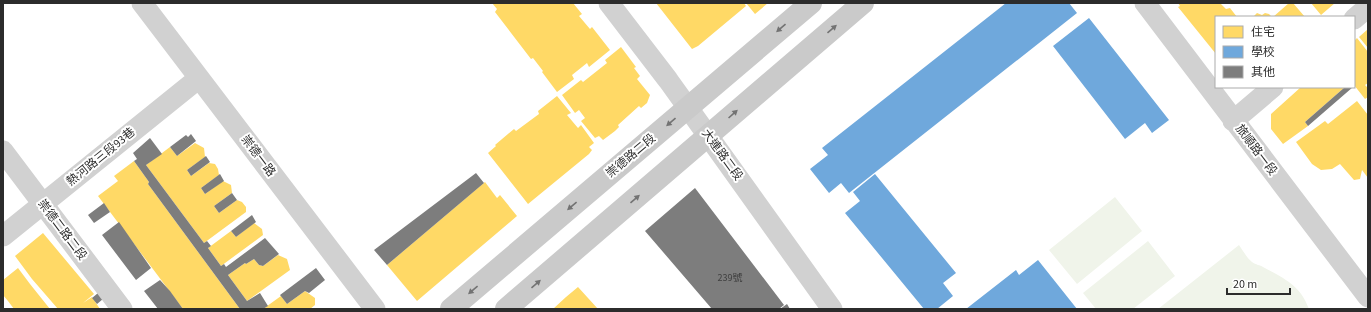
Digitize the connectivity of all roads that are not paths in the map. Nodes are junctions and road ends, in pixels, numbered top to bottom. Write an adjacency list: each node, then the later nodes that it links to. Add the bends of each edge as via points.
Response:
1 (142, 3): 8 (street, 崇德一路)
2 (610, 3): 10 (street, 大連路二段)
3 (811, 3): 10 (main road, 崇德路二段, one-way to 10)
4 (862, 3): 12 (main road, one-way to 4)
5 (1145, 3): 11 (street, 旅順路一段)
6 (1368, 7): 7 (street)
7 (1355, 18)
8 (199, 78): 14 (street, 熱河路三段93巷); 18 (street, 崇德一路)
9 (1272, 88): 11 (street)
10 (688, 108): 12 (street, 大連路二段); 19 (main road, 崇德路二段, one-way to 19)
11 (1233, 121): 16 (street, 旅順路一段)
12 (708, 136): 20 (main road, one-way to 12); 21 (street, 大連路二段)
13 (3, 151): 14 (street, 崇德二路二段)
14 (42, 204): 15 (street, 熱河路三段93巷); 17 (street, 崇德二路二段)
15 (3, 236)
16 (1368, 297)
17 (122, 309)
18 (375, 309)
19 (451, 309)
20 (506, 309)
21 (832, 309)

